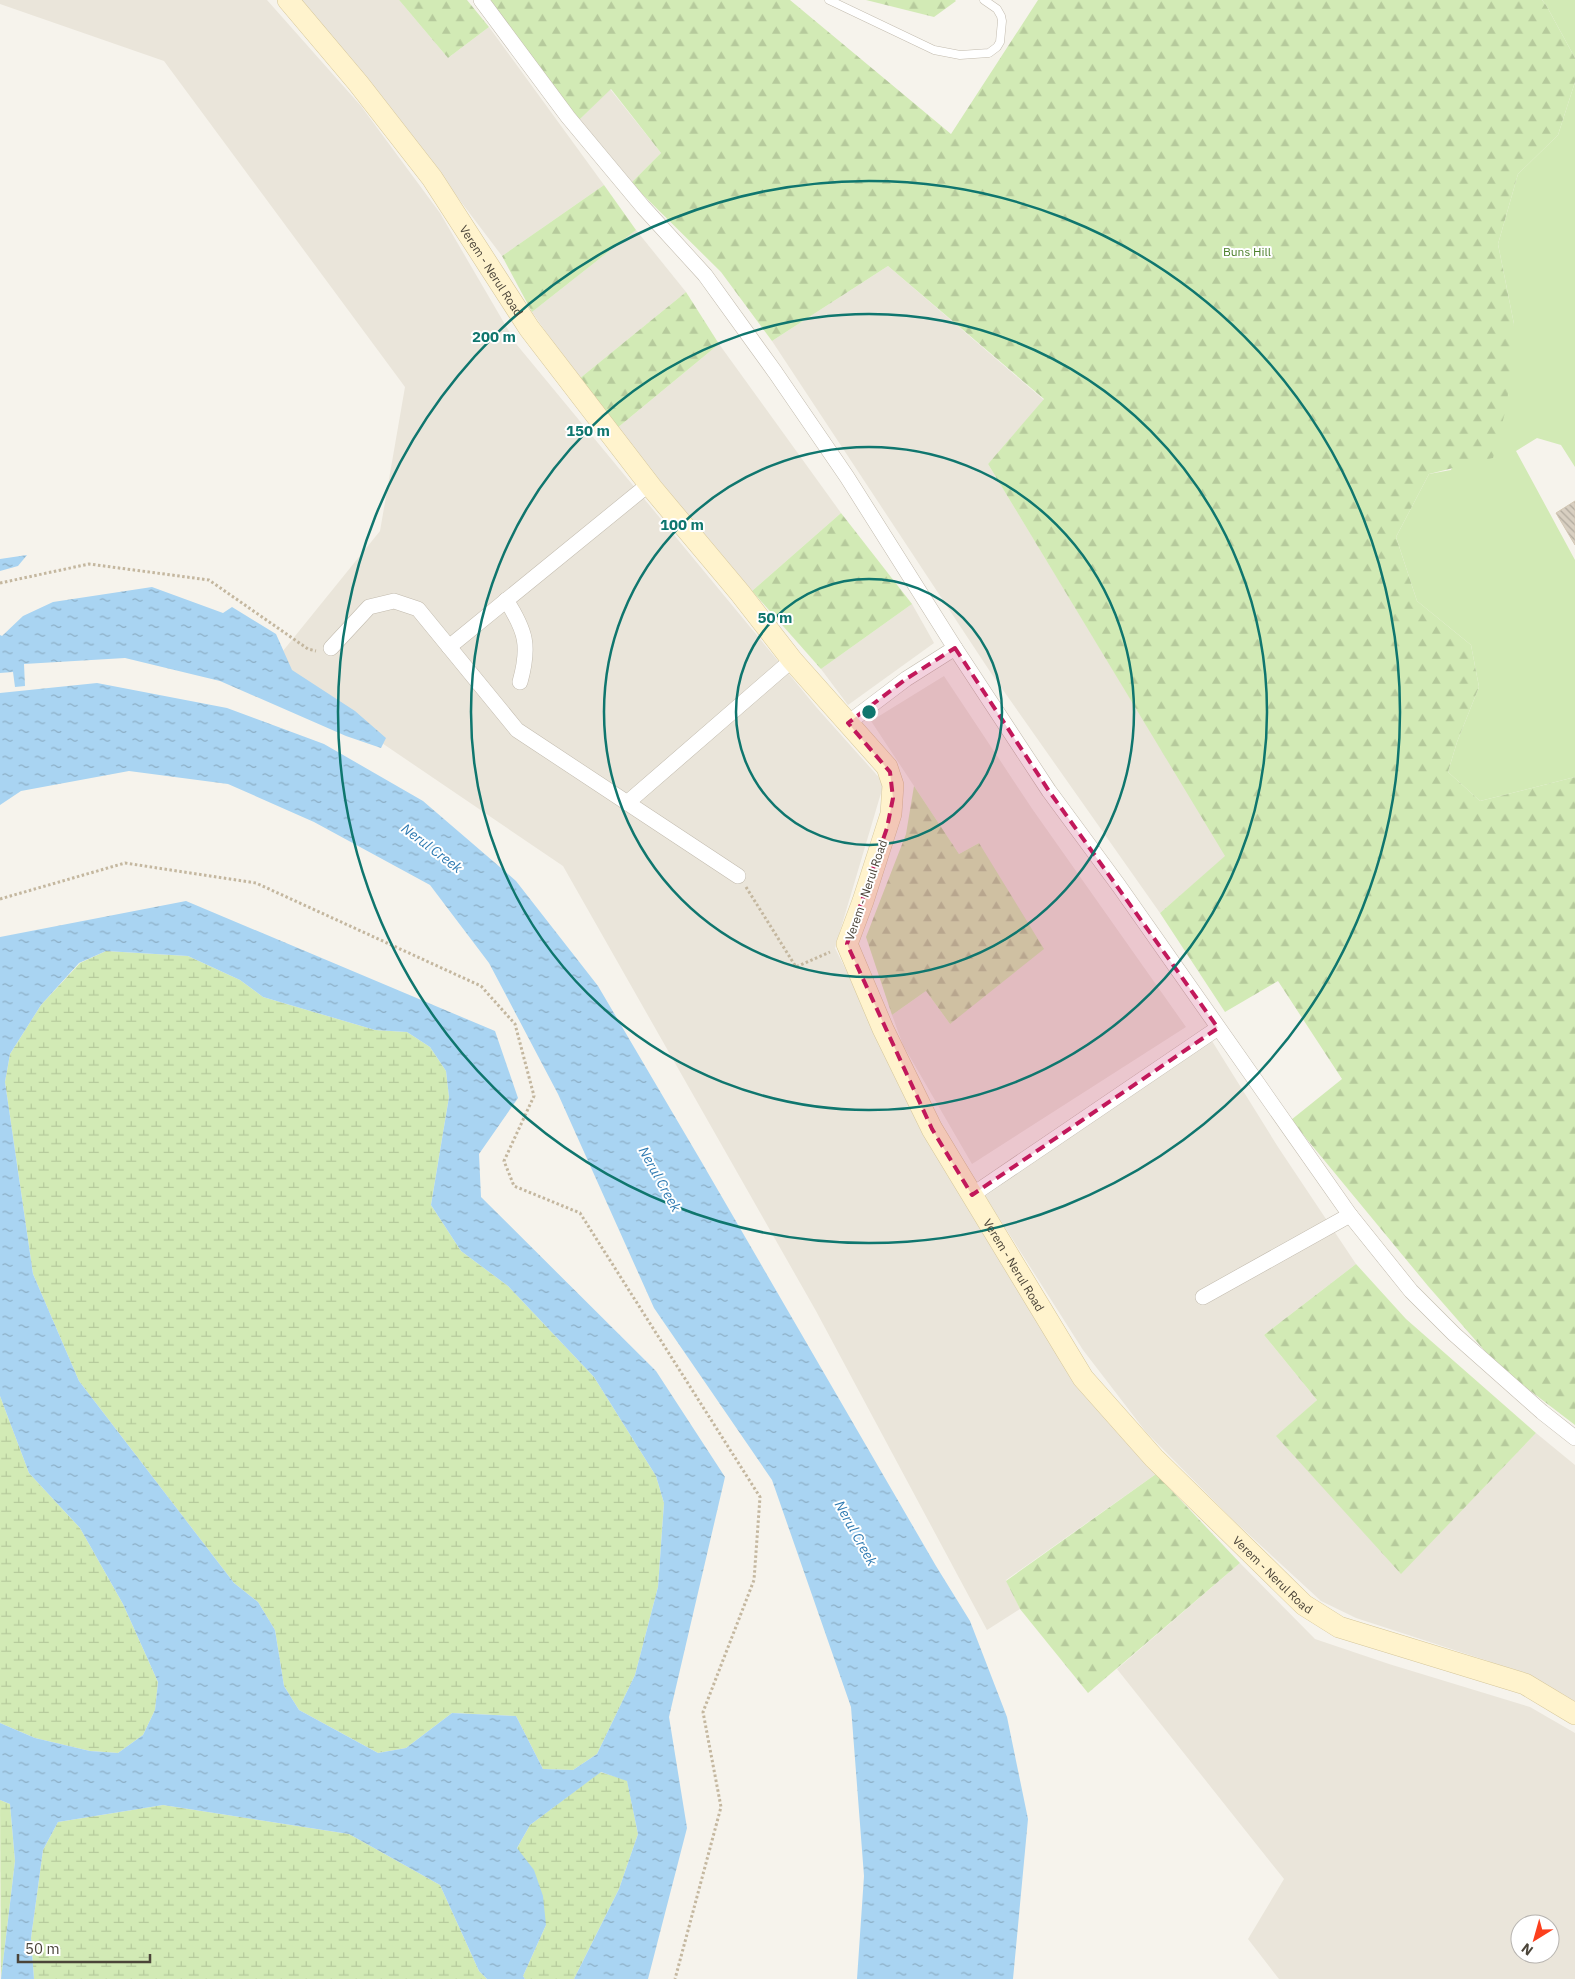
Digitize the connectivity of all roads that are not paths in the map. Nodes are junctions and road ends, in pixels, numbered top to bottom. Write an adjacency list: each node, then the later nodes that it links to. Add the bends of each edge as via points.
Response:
1 (288, 0): 5 (main road, Verem - Nerul Road, via 432,178 529,328)
2 (481, 0): 9 (street, via 568,117 711,283 848,477)
3 (829, 0): 4 (lane, via 934,50 960,55 989,53 1000,42 1000,16 997,9)
4 (984, 0)
5 (649, 484): 6 (street); 10 (main road, Verem - Nerul Road)
6 (506, 600): 7 (street); 11 (street, via 520,622 525,640 526,662)
7 (449, 647): 8 (street, via 418,609 394,601 369,607); 13 (street, via 517,730)
8 (331, 648)
9 (956, 648): 12 (street, via 906,678); 15 (street, via 1049,791)
10 (792, 660): 12 (main road, Verem - Nerul Road); 13 (street)
11 (520, 682)
12 (848, 722): 16 (main road, Verem - Nerul Road, via 887,767 894,792 887,828 847,944 883,1029 932,1129)
13 (627, 803): 14 (street)
14 (738, 876)
15 (1218, 1028): 16 (street); 17 (street)
16 (972, 1195): 20 (main road, Verem - Nerul Road, via 1083,1378 1154,1458 1304,1605 1339,1627 1526,1684)
17 (1350, 1215): 18 (street); 19 (street, via 1417,1297 1469,1347)
18 (1203, 1297)
19 (1575, 1438)
20 (1575, 1714)

